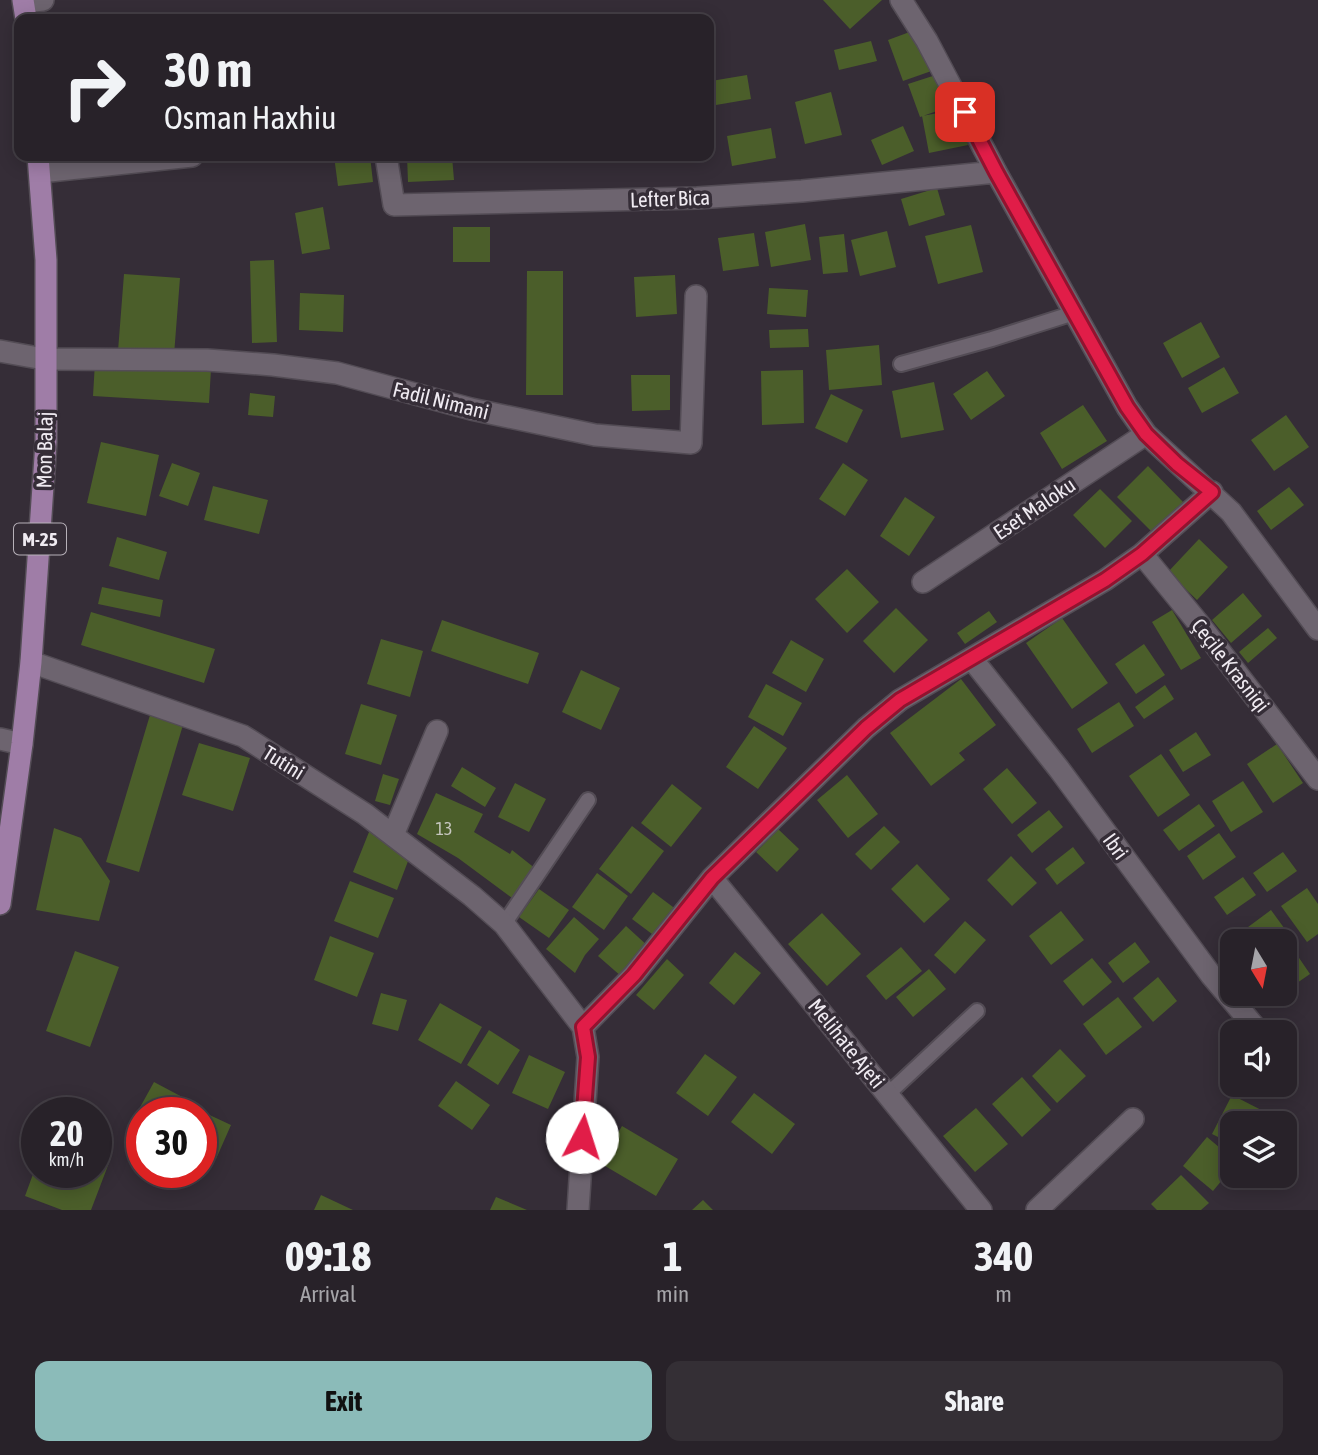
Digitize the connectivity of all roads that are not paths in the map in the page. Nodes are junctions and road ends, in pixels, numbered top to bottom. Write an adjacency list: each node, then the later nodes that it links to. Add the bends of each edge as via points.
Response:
1 (901, 0): 5 (street)
2 (96, 161): 4 (street)
3 (387, 161): 5 (street, Lefter Bica, via 394,205 697,198)
4 (39, 164): 9 (main road, Mon Balaj / M-25, via 46,260)
5 (996, 172): 7 (street)
6 (696, 296): 9 (street, Fadil Nimani, via 691,443 595,435 471,410 324,371 206,360)
7 (1074, 313): 10 (lane); 11 (street)
8 (0, 351): 9 (street)
9 (44, 359): 17 (main road, Mon Balaj / M-25, via 46,442)
10 (901, 364)
11 (1146, 434): 12 (street); 14 (street, Eset Maloku)
12 (1212, 492): 13 (street); 15 (street)
13 (1142, 554): 16 (street); 21 (street, Çeçile Krasniqi)
14 (923, 583)
15 (1318, 629)
16 (972, 659): 24 (street, via 900,700 866,728); 29 (street, Ibri)
17 (31, 662): 20 (main road, Mon Balaj / M-25); 23 (street, Tutini, via 243,736)
18 (437, 730): 23 (street)
19 (0, 739): 20 (street)
20 (22, 744): 25 (main road, Mon Balaj / M-25)
21 (1318, 779)
22 (588, 800): 27 (lane)
23 (393, 835): 27 (street, Tutini)
24 (712, 878): 30 (street, via 634,975); 31 (street, Melihate Ajeti)
25 (2, 880): 26 (main road, Mon Balaj / M-25)
26 (0, 904)
27 (504, 924): 30 (street, Tutini)
28 (977, 1011): 31 (lane)
29 (1249, 1020)
30 (583, 1027): 33 (street, Tutini, via 588,1057)
31 (888, 1094): 34 (street, Melihate Ajeti)
32 (1133, 1119): 35 (street)
33 (578, 1210)
34 (981, 1210)
35 (1037, 1210)

